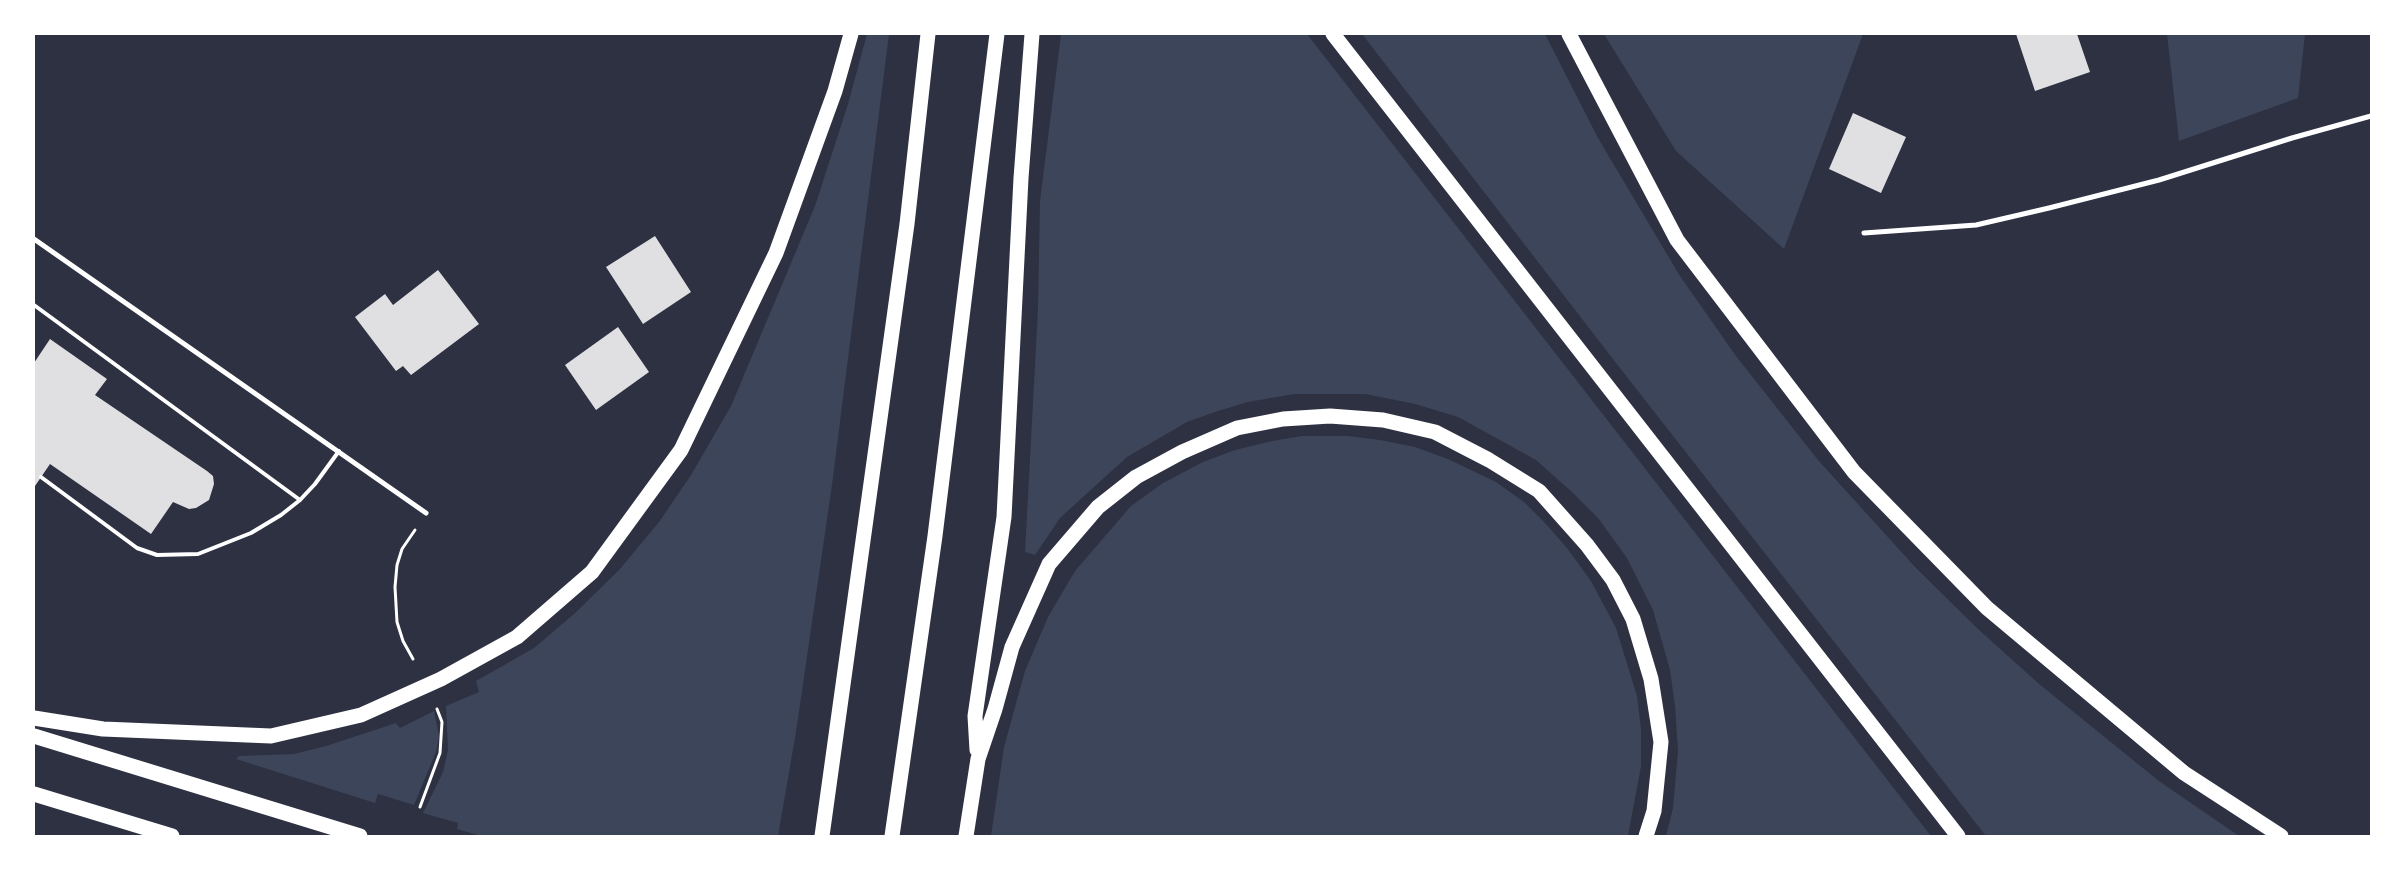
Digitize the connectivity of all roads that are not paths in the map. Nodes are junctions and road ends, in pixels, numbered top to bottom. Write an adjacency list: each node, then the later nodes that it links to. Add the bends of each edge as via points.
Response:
1 (851, 34): 15 (highway, via 836,91 776,253 681,450 592,572 517,636 441,680 361,715 271,736 103,729)
2 (928, 34): 22 (highway, via 907,224)
3 (997, 34): 19 (highway, via 935,536)
4 (1032, 34): 17 (highway, via 1021,178 1004,517 975,716)
5 (1333, 34): 25 (highway)
6 (1569, 34): 26 (highway, via 1677,240 1854,472 1987,608 2184,773)
7 (2371, 116): 8 (street, via 2159,180 1976,225)
8 (1864, 233)
9 (34, 239): 11 (street)
10 (34, 305): 13 (lane)
11 (339, 452): 13 (lane); 14 (street)
12 (41, 477): 13 (lane, via 137,548 156,555 198,554 251,533)
13 (300, 500)
14 (426, 513)
15 (34, 718)
16 (34, 736): 21 (highway)
17 (978, 759): 23 (highway); 24 (highway, via 1012,647 1048,564 1098,507 1136,477 1237,428 1283,419 1330,416 1383,420 1435,432 1539,491 1613,580 1633,620 1651,679 1661,742 1654,811)
18 (34, 794): 20 (highway)
19 (893, 830)
20 (172, 836)
21 (360, 836)
22 (822, 836)
23 (966, 836)
24 (1646, 836)
25 (1958, 836)
26 (2281, 836)

